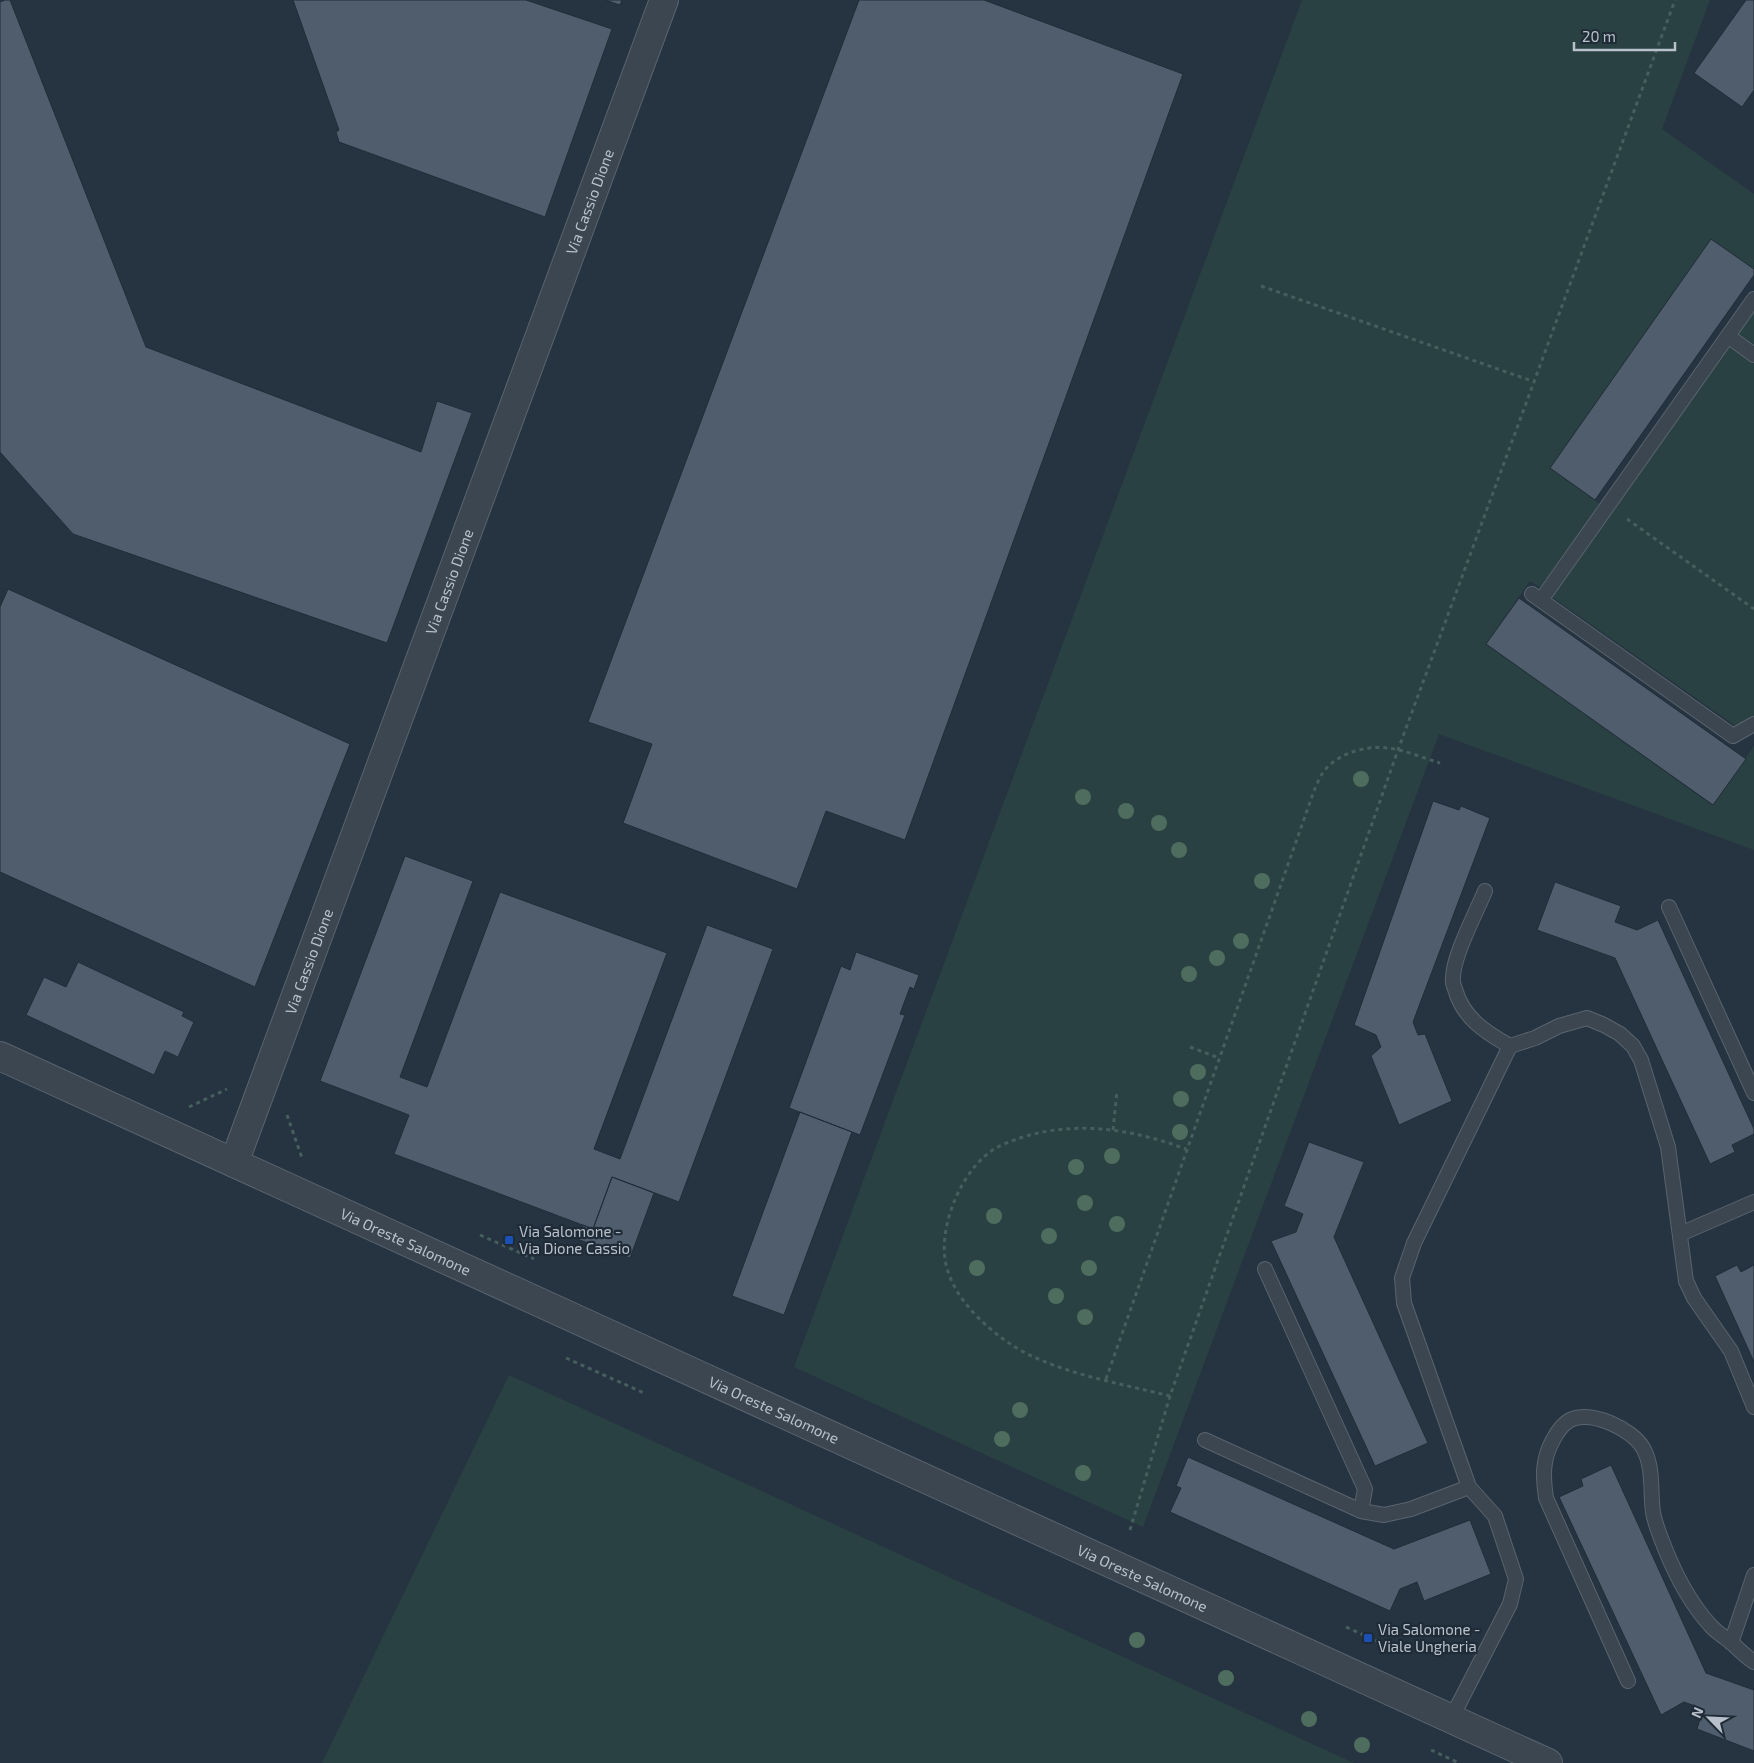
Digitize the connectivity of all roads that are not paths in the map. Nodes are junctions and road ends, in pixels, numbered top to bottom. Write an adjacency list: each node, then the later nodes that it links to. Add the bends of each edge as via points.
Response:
1 (664, 0): 11 (street, Via Cassio Dione)
2 (1754, 299): 3 (lane)
3 (1728, 336): 4 (lane); 5 (lane, via 1608,505 1537,597 1733,736)
4 (1754, 354)
5 (1754, 724)
6 (1485, 891): 8 (lane, via 1458,954 1452,979 1458,1001 1470,1019)
7 (1669, 907): 10 (lane)
8 (1510, 1046): 13 (lane, via 1587,1018 1604,1024 1633,1046 1642,1060 1668,1147); 17 (lane, via 1414,1243 1402,1278 1404,1303)
9 (0, 1056): 11 (street, Via Oreste Salomone)
10 (1754, 1093)
11 (234, 1163): 23 (street, Via Oreste Salomone)
12 (1754, 1202): 13 (lane)
13 (1680, 1234): 15 (lane, via 1686,1281 1730,1351)
14 (1265, 1269): 18 (lane, via 1365,1489)
15 (1754, 1407)
16 (1205, 1440): 18 (lane)
17 (1469, 1487): 18 (lane, via 1411,1510 1384,1515); 23 (lane, via 1495,1516 1516,1579 1510,1604)
18 (1361, 1511)
19 (1754, 1575): 20 (lane)
20 (1731, 1643): 21 (lane); 22 (lane, via 1711,1626 1676,1576 1653,1512 1649,1463 1643,1447 1610,1423 1596,1418 1569,1420 1561,1427 1546,1455 1543,1469 1546,1498)
21 (1754, 1662)
22 (1628, 1681)
23 (1451, 1719): 24 (street, Via Oreste Salomone)
24 (1548, 1763)

